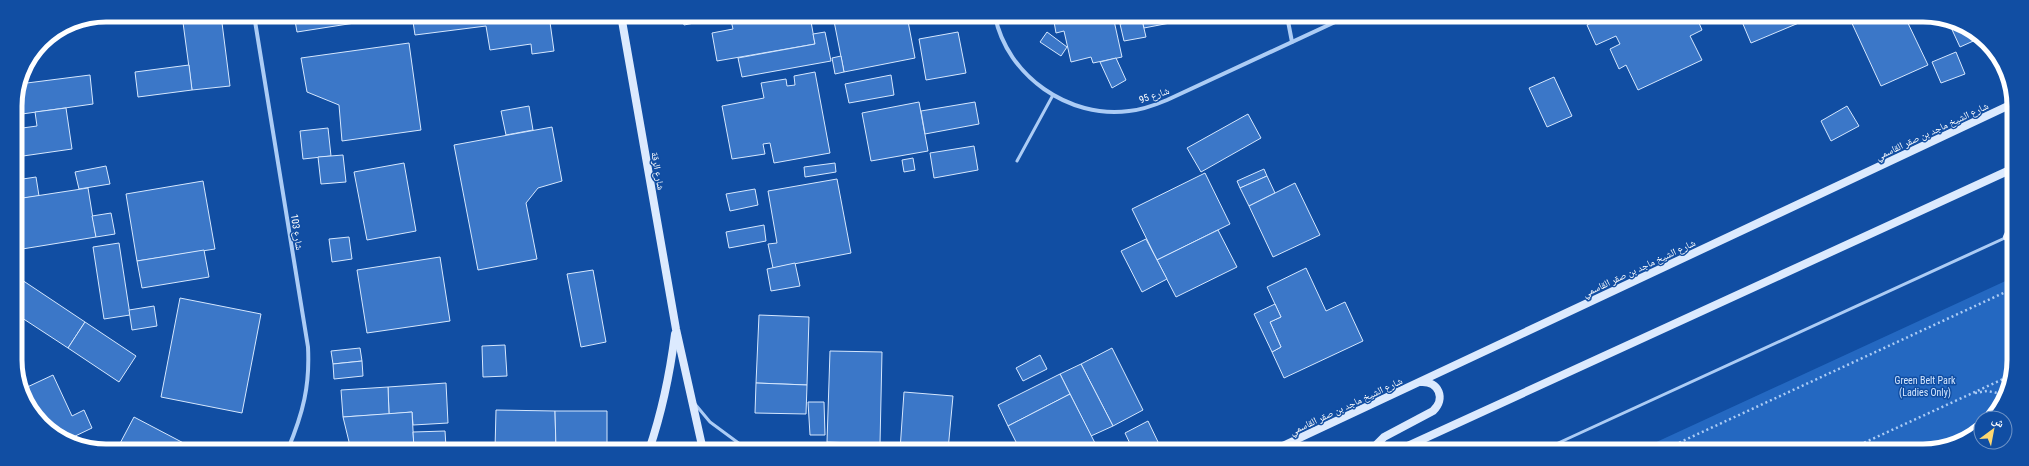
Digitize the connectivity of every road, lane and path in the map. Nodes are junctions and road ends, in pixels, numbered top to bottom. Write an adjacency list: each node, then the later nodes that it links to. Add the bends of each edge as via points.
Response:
1 (255, 22): 19 (street, شارع 103, via 308,347 309,366 304,405)
2 (622, 22): 13 (main road, شارع الرقة)
3 (997, 22): 7 (street, شارع 95, via 1003,41 1024,72)
4 (1288, 22): 6 (street)
5 (1335, 22): 6 (street, شارع 95)
6 (1292, 42): 7 (street, شارع 95, via 1149,107 1110,112 1090,110)
7 (1053, 95): 9 (lane)
8 (2007, 106): 15 (main road, شارع الشيخ ماجد بن صقر القاسمي)
9 (1017, 161)
10 (2007, 171): 25 (main road)
11 (2007, 237): 26 (lane)
12 (2007, 291): 27 (path)
13 (676, 329): 18 (main road, شارع الرقة); 20 (main road, شارع الرقة, via 662,407)
14 (2005, 378): 17 (path)
15 (1422, 382): 23 (main road, شارع الشيخ ماجد بن صقر القاسمي); 24 (main road, via 1434,384 1438,389 1438,406 1384,437)
16 (2000, 393): 17 (path, via 1987,391)
17 (1971, 394): 28 (path)
18 (691, 397): 21 (main road, شارع الرقة); 22 (lane, via 710,422)
19 (290, 444)
20 (651, 444)
21 (702, 444)
22 (738, 444)
23 (1287, 444)
24 (1377, 444)
25 (1411, 444)
26 (1556, 444)
27 (1676, 444)
28 (1861, 444)

